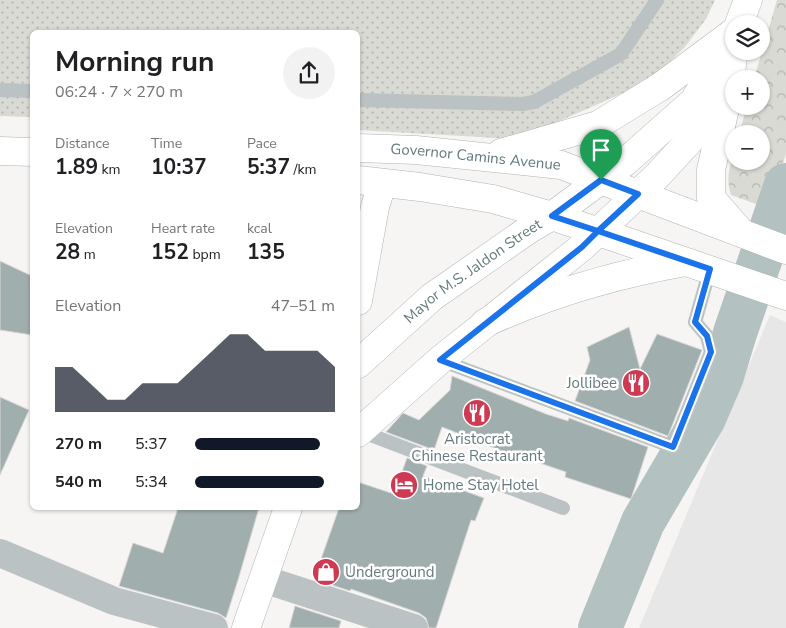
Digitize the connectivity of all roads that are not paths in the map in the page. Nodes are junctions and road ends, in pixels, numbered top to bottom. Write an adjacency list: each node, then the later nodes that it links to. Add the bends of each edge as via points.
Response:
1 (657, 0): 8 (lane, via 621,54 534,102)
2 (748, 0): 3 (main road)
3 (742, 15)
4 (725, 40): 14 (main road, via 660,87 598,125)
5 (725, 49): 15 (main road, Mayor M.S. Jaldon Street, via 694,101)
6 (0, 90): 7 (lane)
7 (30, 91)
8 (360, 100)
9 (725, 102): 17 (main road)
10 (725, 109): 20 (main road, via 711,170 711,198)
11 (360, 148): 14 (main road, Governor Camins Avenue)
12 (0, 151): 13 (main road)
13 (30, 152)
14 (486, 158): 15 (main road, Governor Camins Avenue, via 562,165)
15 (601, 180): 17 (main road, Governor Camins Avenue); 18 (main road, Mayor M.S. Jaldon Street)
16 (370, 182): 18 (main road, via 493,199); 23 (main road, via 375,207)
17 (638, 194): 19 (main road); 20 (main road, Governor Camins Avenue)
18 (552, 216): 19 (main road); 27 (main road, Mayor M.S. Jaldon Street, via 432,297)
19 (598, 231): 22 (main road); 25 (main road)
20 (741, 233): 21 (main road, Governor Camins Avenue)
21 (786, 250)
22 (707, 269): 24 (main road); 25 (main road, via 653,268 523,306); 26 (lane, via 695,322 707,336 711,352 673,447)
23 (360, 289)
24 (779, 294)
25 (485, 323): 26 (main road)
26 (440, 360): 28 (main road)
27 (360, 362)
28 (360, 431)
29 (360, 432): 30 (lane)
30 (564, 508)
31 (287, 510): 33 (main road)
32 (0, 553): 34 (street, via 114,601)
33 (263, 579): 35 (main road); 36 (street)
34 (214, 628)
35 (246, 628)
36 (414, 628)

